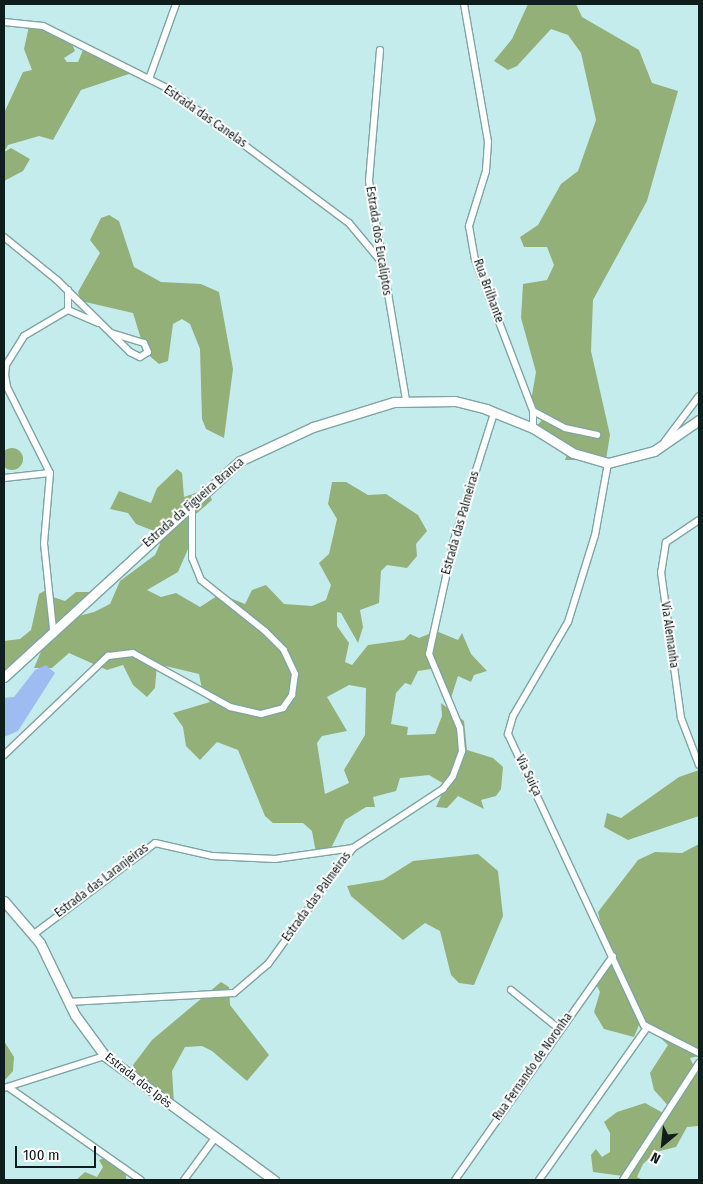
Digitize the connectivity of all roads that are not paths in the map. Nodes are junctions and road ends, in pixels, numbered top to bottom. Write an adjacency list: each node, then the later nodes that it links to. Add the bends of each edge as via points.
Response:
1 (176, 4): 5 (street)
2 (464, 4): 14 (street, Rua Brilhante, via 488,142 486,171 469,226 475,258)
3 (4, 22): 5 (street, Estrada das Canelas, via 43,26)
4 (380, 50): 7 (street, Estrada dos Eucaliptos, via 369,181)
5 (149, 79): 7 (street, Estrada das Canelas, via 192,105 349,223)
6 (4, 237): 8 (street)
7 (379, 259): 13 (street, Estrada dos Eucaliptos)
8 (68, 290): 9 (street); 10 (street)
9 (68, 310): 10 (street); 21 (street, via 24,336 6,365 6,388)
10 (102, 325): 11 (street)
11 (111, 333): 11 (street, via 144,343 148,352 140,357 130,352)
12 (699, 396): 19 (street)
13 (406, 400): 15 (main road, Estrada da Figueira Branca, via 456,401); 23 (main road, Estrada da Figueira Branca, via 313,427 253,452)
14 (533, 411): 17 (street, Rua Brilhante); 18 (street, via 564,428)
15 (494, 414): 17 (main road, Estrada da Figueira Branca); 29 (street, Estrada das Palmeiras, via 454,540 429,654 460,728 460,761 443,789)
16 (699, 420): 19 (main road, Estrada da Figueira Branca)
17 (533, 428): 20 (main road, Estrada da Figueira Branca, via 573,453)
18 (597, 435)
19 (662, 447): 20 (main road, Estrada da Figueira Branca, via 634,460)
20 (608, 463): 32 (street, Via Suiça, via 595,535 568,622 513,716 508,734)
21 (50, 473): 22 (street); 25 (street, via 44,543)
22 (4, 478)
23 (192, 504): 25 (main road, Estrada da Figueira Branca); 27 (street, via 192,558 201,580 266,631 284,650 295,674 292,695 283,708 261,714 230,707 133,653 108,656)
24 (699, 520): 28 (street, Via Alemanha, via 666,542 660,572 681,718)
25 (54, 629): 26 (main road, Estrada da Figueira Branca)
26 (4, 676)
27 (4, 755)
28 (699, 766)
29 (353, 848): 31 (street, Estrada das Laranjeiras, via 275,859 212,856 155,843); 34 (street, Estrada das Palmeiras, via 268,964 234,993)
30 (4, 901): 31 (main road, Estrada dos Ipês)
31 (34, 934): 34 (main road, Estrada dos Ipês)
32 (614, 956): 35 (street, Rua Fernando de Noronha); 36 (street, Via Suiça)
33 (512, 990): 35 (street)
34 (68, 1002): 38 (main road, Estrada dos Ipês)
35 (558, 1028): 45 (street, Rua Fernando de Noronha)
36 (646, 1029): 37 (street); 46 (street)
37 (699, 1053)
38 (105, 1056): 40 (street); 41 (main road, Estrada dos Ipês)
39 (699, 1064): 48 (street)
40 (6, 1087): 42 (street)
41 (215, 1138): 43 (street); 44 (main road, Estrada dos Ipês)
42 (141, 1180)
43 (184, 1180)
44 (274, 1180)
45 (455, 1180)
46 (539, 1180): 47 (street)
47 (545, 1180)
48 (623, 1180)

